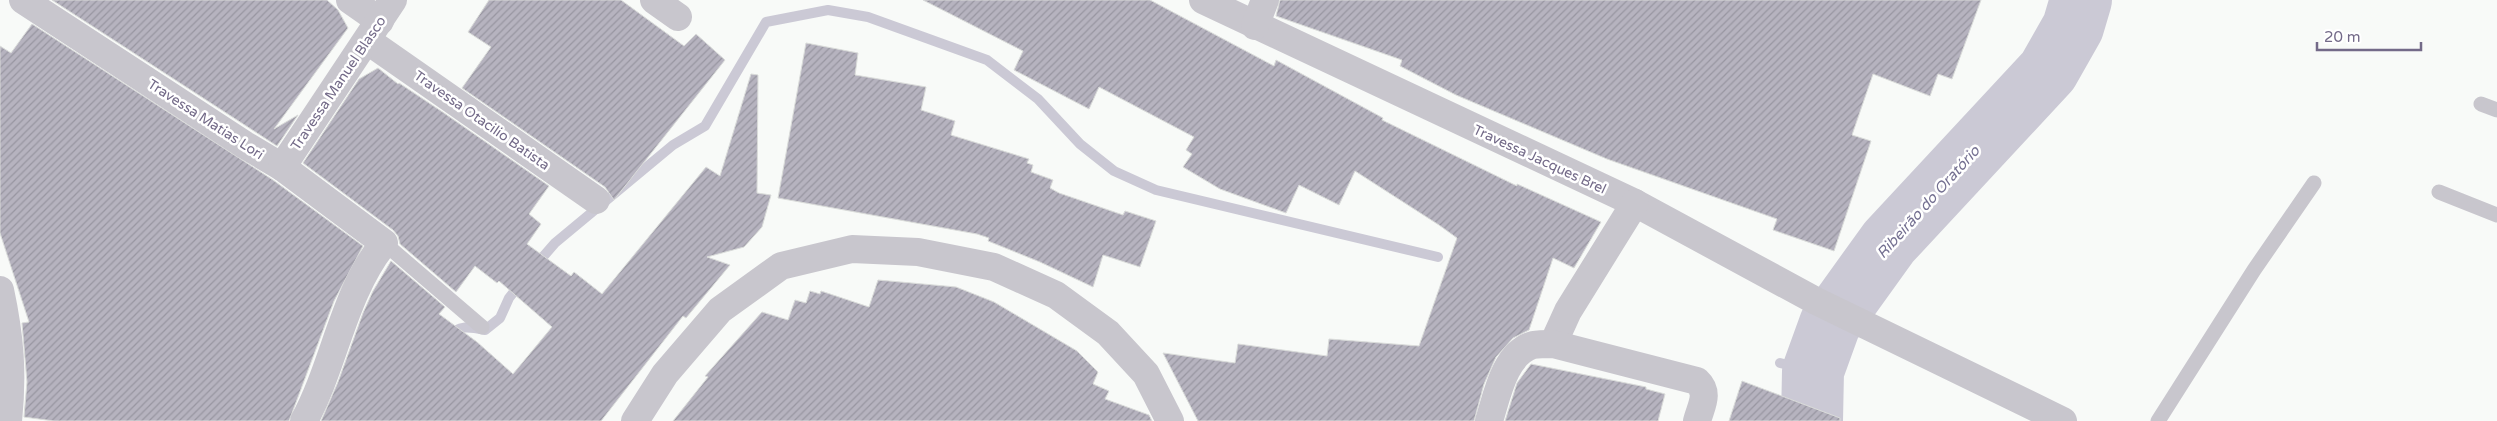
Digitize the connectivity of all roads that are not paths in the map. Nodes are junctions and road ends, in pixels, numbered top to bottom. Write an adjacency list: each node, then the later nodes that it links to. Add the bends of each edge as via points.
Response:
1 (23, 0): 11 (street, Travessa Matias Lori)
2 (350, 0): 7 (street, Travessa Otacilio Batista)
3 (654, 0): 6 (street)
4 (1203, 0): 8 (street, Travessa Jacques Brel)
5 (1265, 0): 8 (street)
6 (678, 18)
7 (380, 21): 11 (street, Travessa Manuel Blasco); 14 (street, Travessa Otacilio Batista)
8 (1255, 26): 15 (street, Travessa Jacques Brel)
9 (2481, 104): 10 (lane)
10 (2497, 110)
11 (282, 167): 17 (street, Travessa Matias Lori)
12 (2314, 183): 28 (lane)
13 (2439, 192): 16 (lane)
14 (596, 200)
15 (1635, 203): 20 (street, via 1568,311); 27 (street, Travessa Jacques Brel, via 1816,301)
16 (2497, 216)
17 (384, 243): 19 (lane, Travessa Matias Lori); 22 (street, via 356,290 319,391)
18 (0, 290): 21 (street, via 8,330 12,381)
19 (482, 327)
20 (1553, 344): 25 (street, via 1533,345 1515,356 1503,379); 26 (street, via 1697,381 1705,394)
21 (8, 421)
22 (304, 421)
23 (635, 421): 24 (street, via 664,374 720,310 781,266 852,249 918,252 994,267 1056,295 1108,333 1146,374)
24 (1170, 421)
25 (1489, 421)
26 (1697, 421)
27 (2063, 421)
28 (2158, 421)

